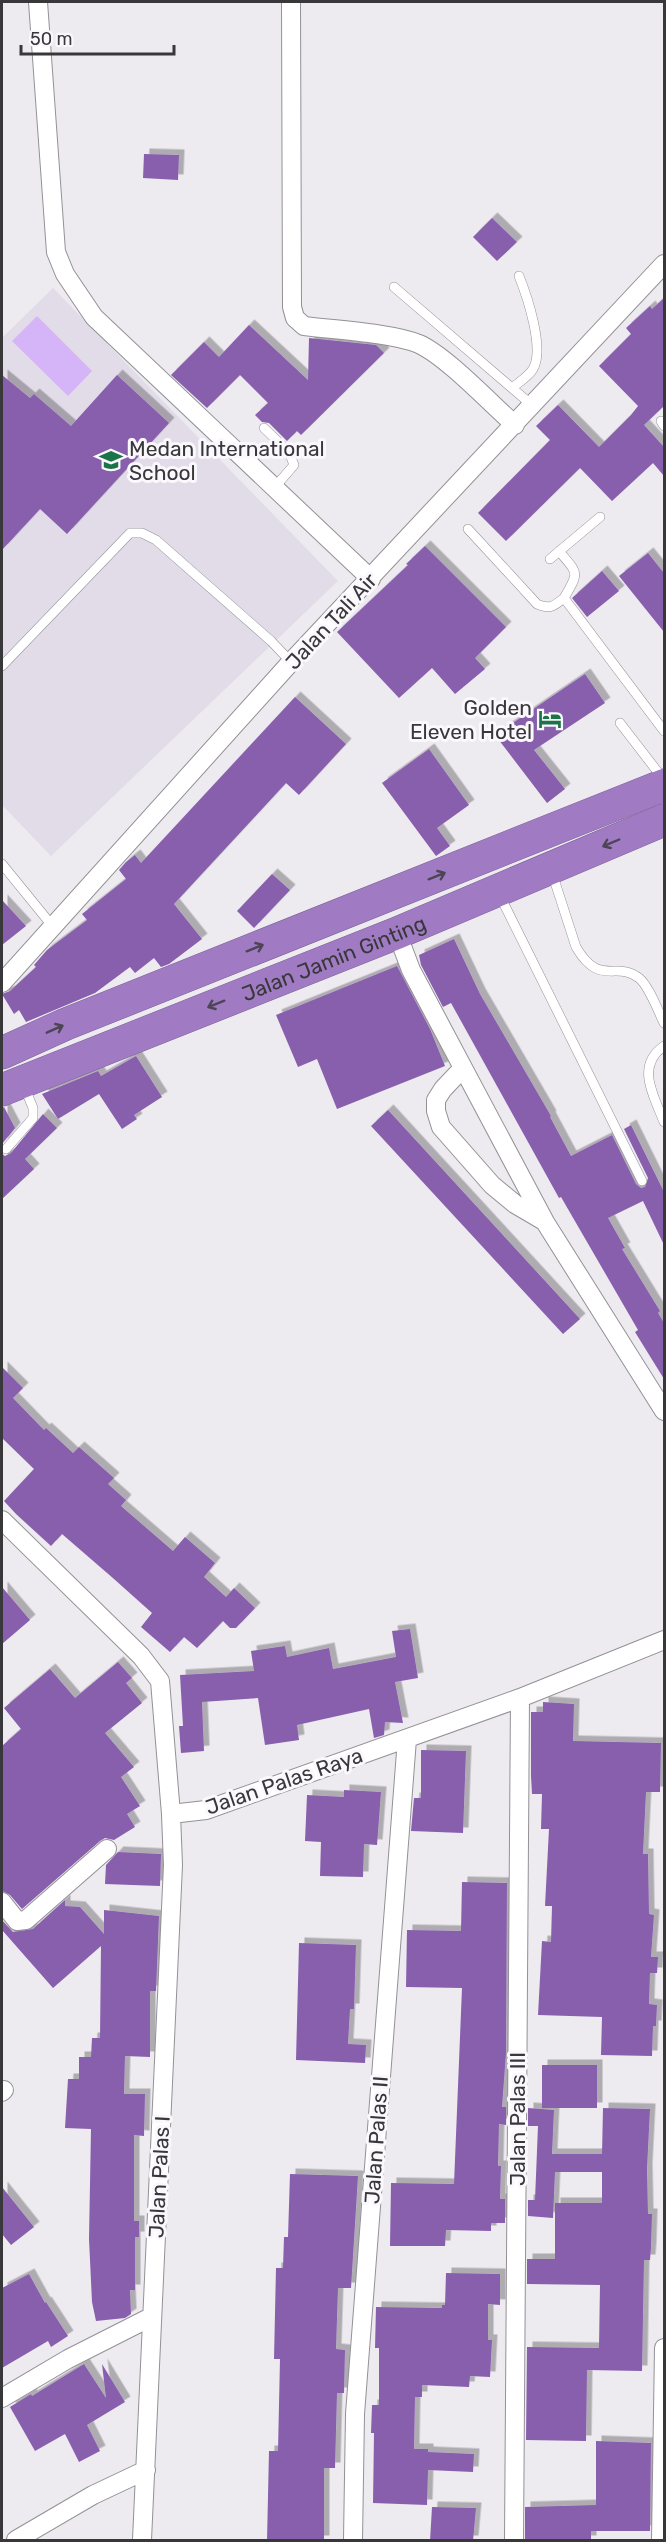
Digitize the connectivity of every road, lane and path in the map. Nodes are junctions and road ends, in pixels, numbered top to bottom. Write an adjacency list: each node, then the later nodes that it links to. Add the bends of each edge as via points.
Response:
1 (38, 2): 10 (street, via 56,252 65,274 94,317)
2 (291, 2): 8 (street, via 295,318 304,326 420,344)
3 (664, 264): 7 (street, Jalan Tali Air)
4 (519, 276): 6 (lane, via 530,304 537,345 534,368)
5 (394, 287): 6 (lane)
6 (512, 388): 7 (lane)
7 (533, 406): 8 (street, Jalan Tali Air)
8 (515, 425): 15 (street, Jalan Tali Air)
9 (264, 428): 10 (lane, via 289,452 294,465)
10 (274, 488): 15 (street)
11 (600, 517): 13 (lane)
12 (468, 529): 16 (lane, via 537,604 553,608)
13 (559, 551): 14 (lane); 16 (lane, via 576,578)
14 (550, 559)
15 (371, 579): 17 (street, Jalan Tali Air)
16 (564, 598): 20 (lane)
17 (291, 662): 18 (lane, via 156,540 142,532 130,533); 27 (street, Jalan Tali Air)
18 (2, 666)
19 (620, 723): 21 (lane)
20 (664, 730)
21 (664, 780)
22 (664, 786): 32 (highway, Jalan Jamin Ginting, one-way to 22)
23 (664, 820): 25 (highway, Jalan Jamin Ginting, one-way to 25)
24 (2, 864): 27 (lane)
25 (550, 868): 26 (highway, Jalan Jamin Ginting); 30 (lane, via 582,957 591,967 602,971 638,977)
26 (498, 891): 28 (highway, Jalan Jamin Ginting); 37 (lane)
27 (54, 928): 29 (street, Jalan Tali Air)
28 (397, 933): 33 (street, via 411,970); 34 (highway, Jalan Jamin Ginting, one-way to 34)
29 (2, 983)
30 (664, 1023)
31 (664, 1046): 35 (lane, via 656,1051 648,1068 648,1083)
32 (2, 1053)
33 (463, 1068): 38 (street); 38 (street, via 436,1100 441,1127 492,1185)
34 (12, 1085): 36 (lane, via 33,1107 33,1118)
35 (664, 1122)
36 (6, 1149)
37 (642, 1181)
38 (545, 1222): 39 (street)
39 (664, 1412)
40 (2, 1520): 44 (street, via 141,1656 160,1681)
41 (664, 1640): 42 (street, Jalan Palas Raya)
42 (520, 1698): 43 (street, Jalan Palas Raya); 54 (street, Jalan Palas III)
43 (407, 1739): 44 (street, Jalan Palas Raya, via 206,1810); 53 (street, Jalan Palas II, via 355,2415)
44 (171, 1814): 47 (street, Jalan Palas I, via 170,1945)
45 (107, 1848): 46 (street, via 26,1920 17,1921)
46 (2, 1902)
47 (151, 2317): 49 (street); 50 (street, Jalan Palas I)
48 (664, 2348): 55 (street)
49 (2, 2398)
50 (146, 2470): 51 (street, via 93,2495); 52 (street, Jalan Palas I)
51 (16, 2541)
52 (142, 2541)
53 (353, 2541)
54 (514, 2541)
55 (661, 2541)

